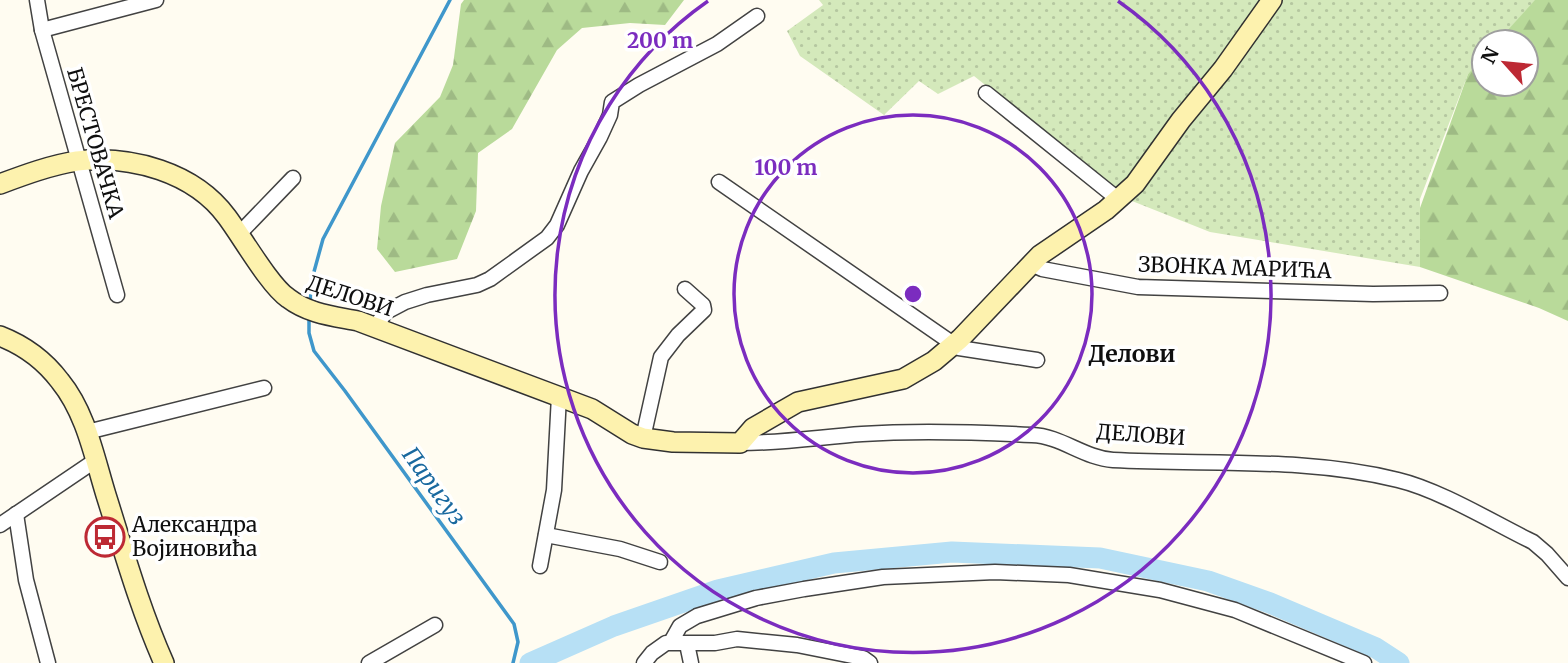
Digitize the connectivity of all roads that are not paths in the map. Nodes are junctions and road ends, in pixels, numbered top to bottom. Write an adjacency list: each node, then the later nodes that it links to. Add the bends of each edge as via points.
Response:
1 (37, 0): 5 (street, БРЕСТОВАЧКА)
2 (156, 0): 5 (street)
3 (1272, 0): 11 (street)
4 (757, 16): 17 (street, via 717,44 612,102 605,128 557,225 540,244 482,283 395,307)
5 (42, 30): 7 (street, БРЕСТОВАЧКА)
6 (986, 93): 11 (street)
7 (78, 161): 10 (street, ДЕЛОВИ); 12 (street, ДЕЛОВИ, via 146,165 180,178 212,199); 16 (street, БРЕСТОВАЧКА)
8 (293, 178): 12 (street)
9 (719, 182): 19 (street)
10 (0, 184)
11 (1119, 200): 13 (street)
12 (239, 234): 17 (street, ДЕЛОВИ, via 279,291 316,313)
13 (1031, 264): 15 (street, ЗВОНКА МАРИЋА, via 1042,270 1138,287); 19 (street)
14 (685, 289): 24 (street, via 704,310 661,357)
15 (1440, 293)
16 (117, 295)
17 (374, 327): 22 (street, ДЕЛОВИ)
18 (0, 336): 23 (street, via 32,354 60,380)
19 (954, 344): 20 (street, via 966,350); 25 (street, via 903,379 798,402 753,428)
20 (1037, 360)
21 (264, 387): 23 (street)
22 (559, 396): 24 (street, ДЕЛОВИ); 29 (street, via 555,479)
23 (87, 432): 26 (street)
24 (643, 438): 25 (street, ДЕЛОВИ)
25 (740, 443): 32 (street, ДЕЛОВИ, via 918,432 1035,435 1108,459 1269,463 1362,473 1401,481 1527,539)
26 (96, 460): 27 (street); 37 (street, via 135,589)
27 (16, 514): 28 (street); 36 (street, via 26,580)
28 (0, 525)
29 (546, 536): 30 (street, via 620,549); 31 (street)
30 (660, 562)
31 (540, 566)
32 (1568, 578)
33 (435, 625): 38 (street)
34 (671, 642): 35 (street); 39 (street); 42 (street, via 680,626 697,616 780,593 883,577 995,572 1069,575 1160,590 1235,610)
35 (687, 644): 40 (street); 41 (street, via 737,639 797,645)
36 (48, 663)
37 (164, 663)
38 (369, 663)
39 (644, 663)
40 (691, 663)
41 (870, 663)
42 (1364, 663)

